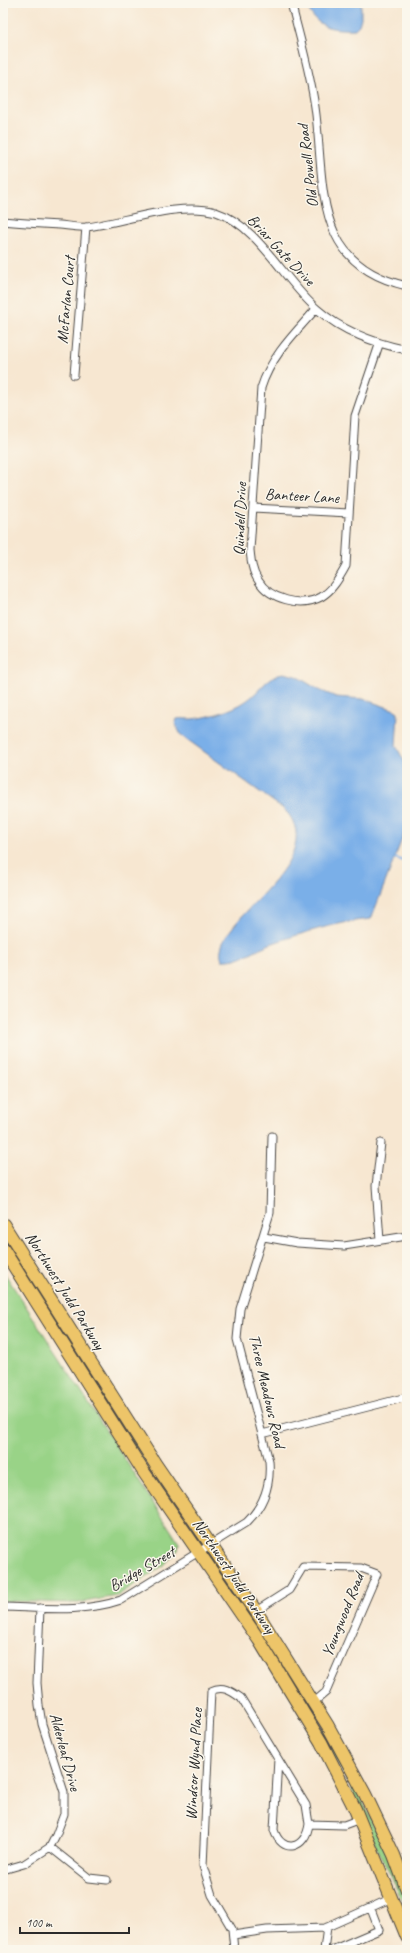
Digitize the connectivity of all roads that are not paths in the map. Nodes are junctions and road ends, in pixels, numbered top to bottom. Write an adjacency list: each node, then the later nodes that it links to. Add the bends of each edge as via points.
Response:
1 (291, 3): 4 (street, Old Powell Road, via 314,105 323,191 330,224 343,248 358,264 384,279)
2 (3, 221): 3 (street, Briar Gate Drive)
3 (86, 227): 5 (street, Briar Gate Drive, via 182,209 215,212 233,220 247,232); 8 (street, McFarlan Court)
4 (407, 286)
5 (316, 309): 6 (street, Briar Gate Drive, via 362,338); 9 (street, Quindell Drive, via 279,352 266,372 261,388)
6 (379, 345): 7 (street, Briar Gate Drive); 10 (street, Quindell Drive, via 356,416)
7 (407, 350)
8 (74, 375)
9 (253, 508): 10 (street, Banteer Lane); 10 (street, Quindell Drive, via 250,550 258,580 271,593 289,601 307,602 321,597 337,583 346,566)
10 (349, 513)
11 (272, 1136): 15 (street, Three Meadows Road, via 270,1213)
12 (381, 1142): 16 (street, via 376,1186)
13 (3, 1224): 20 (highway, Northwest Judd Parkway, via 156,1465)
14 (407, 1236): 16 (street)
15 (264, 1237): 16 (street, via 297,1243 344,1246); 19 (street, Three Meadows Road, via 240,1309 237,1338)
16 (380, 1240)
17 (3, 1249): 21 (highway, Northwest Judd Parkway, via 135,1459)
18 (407, 1397): 19 (street)
19 (262, 1434): 20 (street, Three Meadows Road, via 270,1473 265,1496 247,1522)
20 (211, 1546): 21 (street, Three Meadows Road); 24 (highway, Northwest Judd Parkway)
21 (198, 1552): 23 (street, Bridge Street, via 121,1600 84,1609); 27 (highway, Northwest Judd Parkway, via 258,1640 321,1742)
22 (3, 1607): 23 (street, Bridge Street)
23 (40, 1608): 29 (street, Alderleaf Drive, via 37,1683 39,1705 42,1724 64,1792 64,1814)
24 (256, 1611): 25 (highway, Northwest Judd Parkway); 25 (street, Youngwood Road, via 289,1590 303,1567 361,1568 377,1574 326,1692)
25 (313, 1703): 32 (highway, Northwest Judd Parkway, via 350,1763 394,1855)
26 (278, 1759): 28 (street, Windsor Wynd Place, via 306,1805); 28 (street, via 274,1830 277,1839 285,1845 296,1845 304,1841); 36 (street, Windsor Wynd Place, via 241,1698 224,1688 211,1691 203,1866 212,1895)
27 (360, 1819): 28 (street, via 344,1825); 33 (highway, Northwest Judd Parkway)
28 (309, 1824)
29 (50, 1847): 30 (street, via 24,1864); 31 (street, via 90,1878)
30 (3, 1870)
31 (106, 1880)
32 (407, 1890)
33 (392, 1898): 34 (street); 37 (highway, Northwest Judd Parkway)
34 (370, 1909): 35 (street); 40 (street, via 379,1930)
35 (327, 1927): 36 (street, via 267,1930); 39 (street)
36 (233, 1935): 38 (street)
37 (407, 1937)
38 (234, 1950)
39 (324, 1950)
40 (332, 1950)

